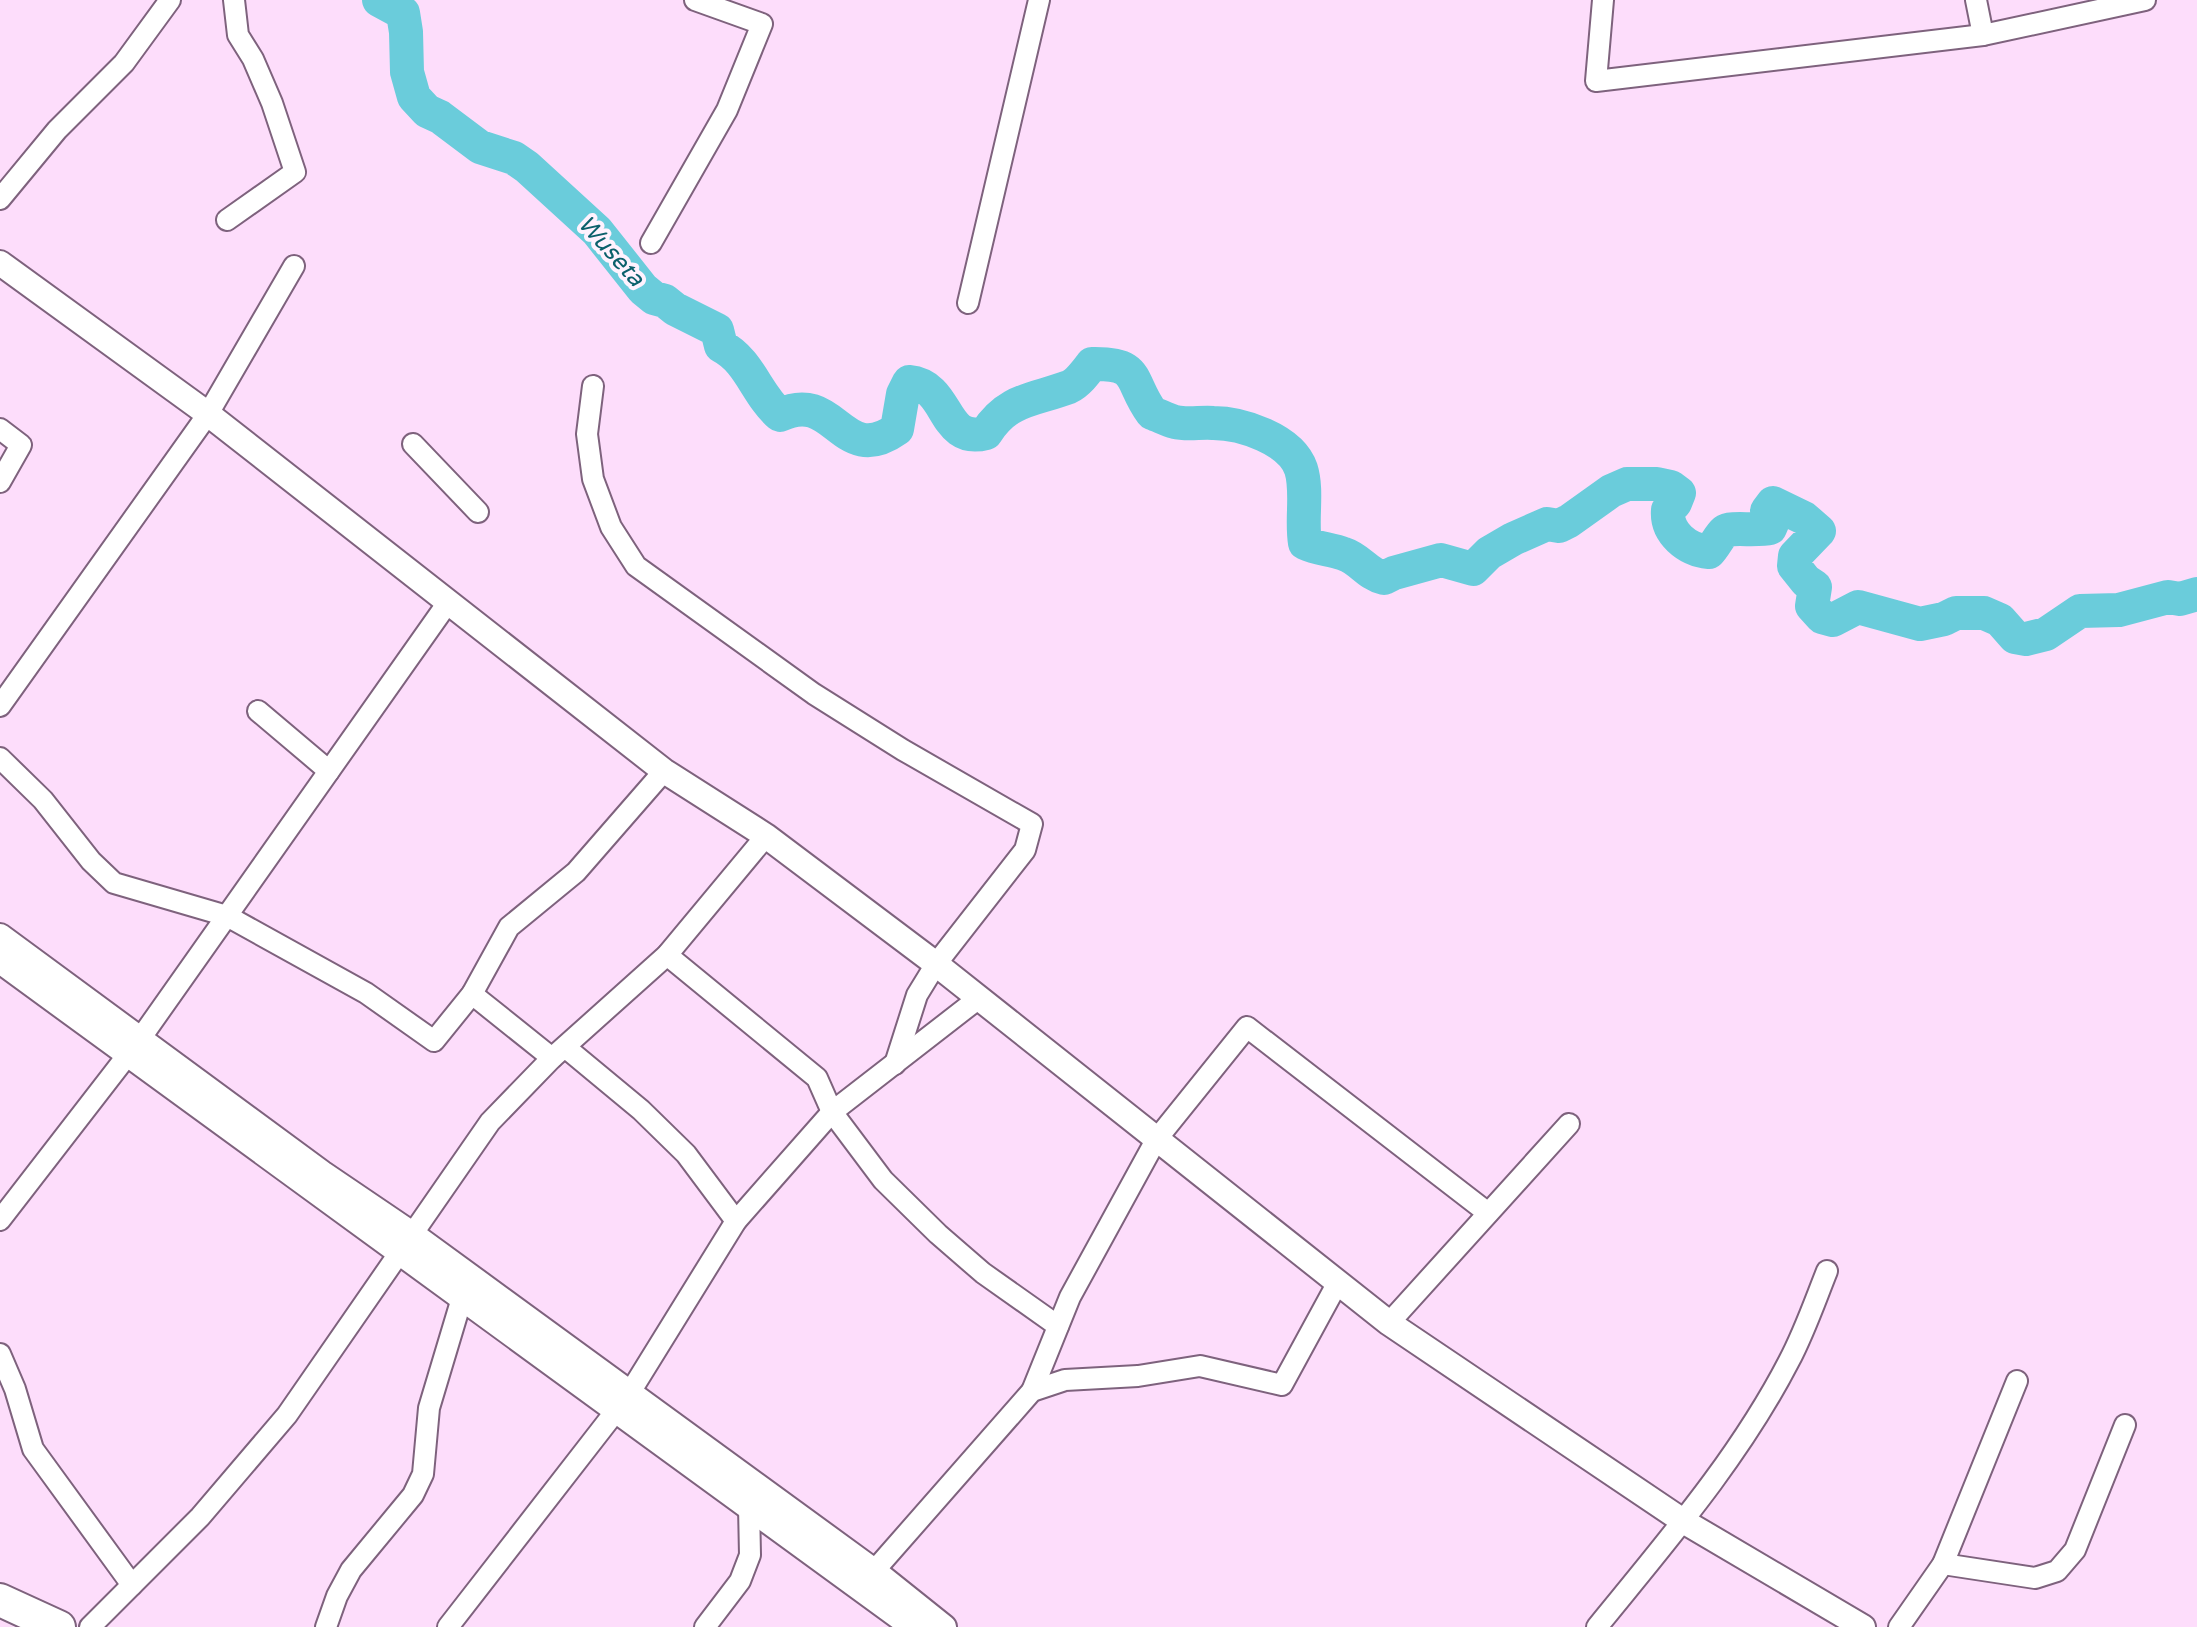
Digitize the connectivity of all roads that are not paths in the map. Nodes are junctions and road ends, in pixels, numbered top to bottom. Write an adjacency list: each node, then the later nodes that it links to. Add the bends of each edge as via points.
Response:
1 (170, 0): 9 (street, via 124,63 57,130)
2 (234, 0): 10 (street, via 238,35 272,103 295,172)
3 (695, 0): 11 (street, via 762,24 727,110)
4 (1039, 0): 14 (street)
5 (1603, 0): 8 (street, via 1596,81)
6 (1976, 0): 8 (street)
7 (2145, 0): 8 (street)
8 (1983, 35)
9 (0, 199)
10 (227, 220)
11 (651, 243)
12 (0, 263): 16 (street)
13 (294, 266): 16 (street)
14 (968, 303)
15 (593, 386): 32 (street, via 587,434 593,479 611,527 636,566 814,694 1032,824 1025,850)
16 (208, 414): 21 (street); 22 (street)
17 (0, 429): 19 (street, via 21,445)
18 (413, 444): 20 (street)
19 (0, 482)
20 (478, 512)
21 (449, 601): 25 (street); 26 (street)
22 (0, 706)
23 (258, 711): 25 (street)
24 (0, 758): 28 (street, via 114,883)
25 (329, 771): 28 (street)
26 (664, 771): 27 (street); 33 (street, via 576,872 509,927)
27 (766, 836): 30 (street); 32 (street)
28 (227, 916): 33 (street, via 366,993 434,1041); 35 (street)
29 (0, 936): 35 (street)
30 (667, 955): 36 (street); 38 (street, via 817,1078)
31 (0, 961): 35 (street)
32 (936, 964): 34 (street); 37 (street, via 917,995)
33 (472, 994): 36 (street)
34 (979, 998): 37 (street); 40 (street)
35 (135, 1046): 42 (street); 44 (street, via 322,1173)
36 (559, 1052): 43 (street, via 641,1110 686,1154); 44 (street, via 490,1122)
37 (895, 1064): 38 (street)
38 (832, 1112): 43 (street); 49 (street, via 883,1180 938,1234)
39 (1569, 1124): 41 (street)
40 (1156, 1140): 41 (street, via 1247,1027); 46 (street); 49 (street)
41 (1488, 1213): 48 (street)
42 (0, 1220)
43 (736, 1221): 53 (street)
44 (407, 1243): 47 (street); 53 (street); 59 (street, via 287,1415 200,1517)
45 (1827, 1271): 56 (street, via 1790,1360 1736,1450)
46 (1337, 1284): 48 (street); 52 (street, via 1282,1385 1200,1366 1065,1380)
47 (462, 1298): 53 (street); 65 (street, via 429,1408 423,1474 413,1495 351,1570)
48 (1389, 1323): 56 (street)
49 (1058, 1326): 52 (street)
50 (0, 1354): 59 (street, via 33,1449)
51 (2017, 1381): 57 (street)
52 (1032, 1391): 58 (street)
53 (622, 1402): 55 (street); 58 (street); 66 (street)
54 (2125, 1425): 57 (street, via 2075,1550 2057,1571 2035,1578)
55 (749, 1506): 67 (street, via 750,1555 740,1581); 68 (street)
56 (1683, 1521): 70 (street); 71 (street)
57 (1943, 1564): 72 (street)
58 (874, 1571): 69 (street)
59 (132, 1585): 64 (street)
60 (0, 1600): 63 (highway)
61 (0, 1621): 62 (highway)
62 (13, 1627)
63 (59, 1627)
64 (90, 1627)
65 (326, 1627)
66 (448, 1627)
67 (705, 1627)
68 (913, 1627)
69 (944, 1627)
70 (1597, 1627)
71 (1863, 1627)
72 (1899, 1627)

